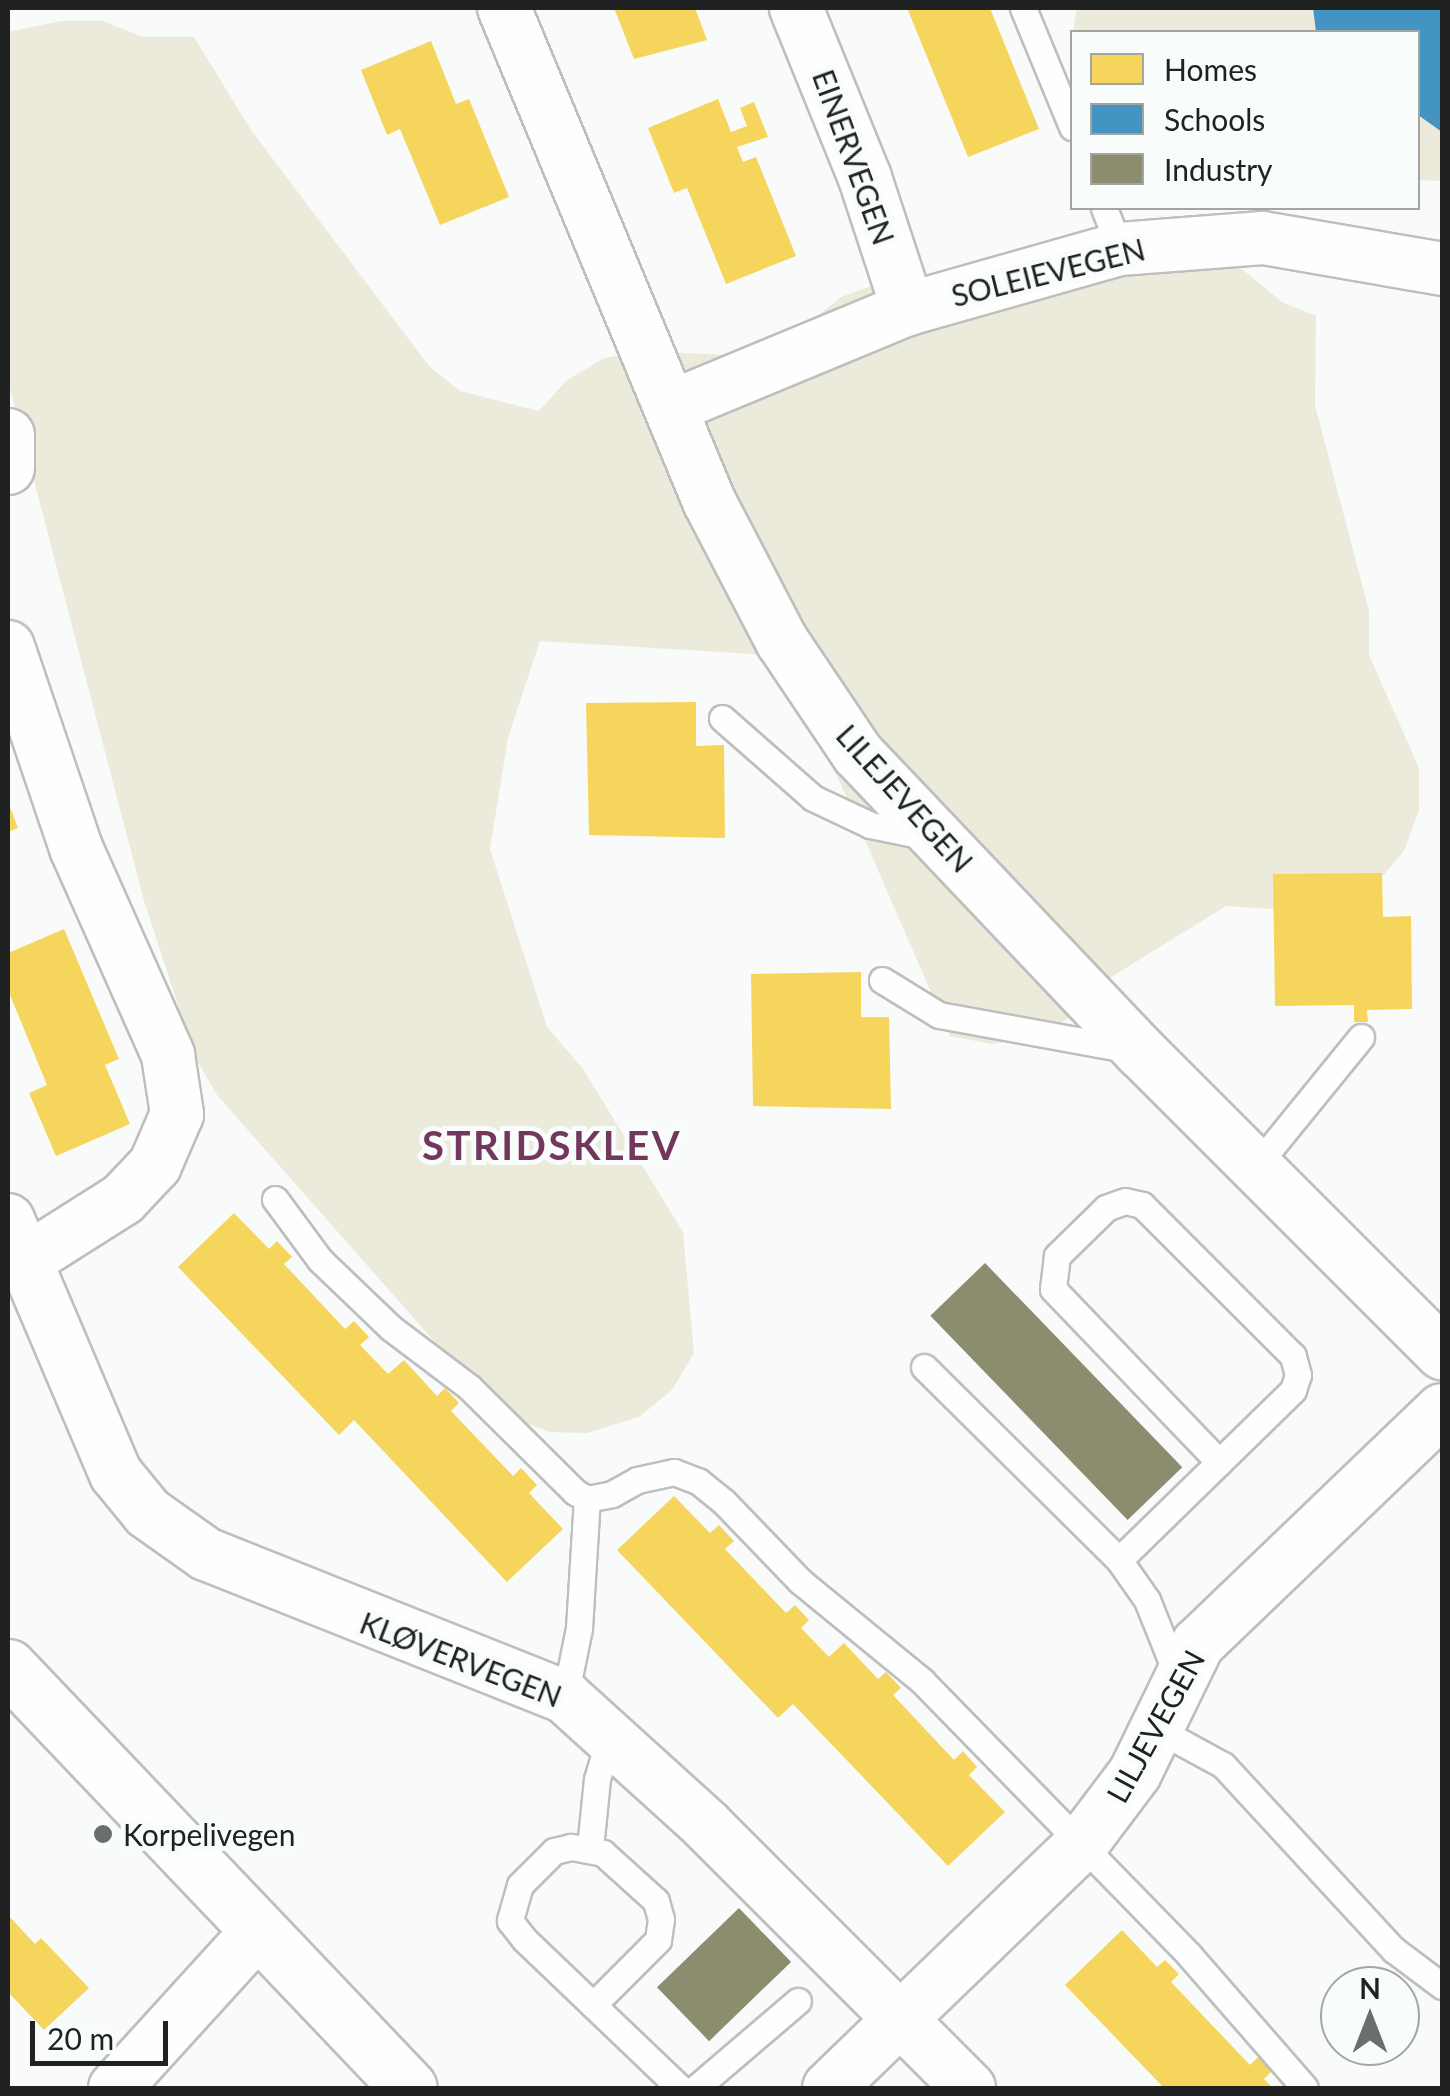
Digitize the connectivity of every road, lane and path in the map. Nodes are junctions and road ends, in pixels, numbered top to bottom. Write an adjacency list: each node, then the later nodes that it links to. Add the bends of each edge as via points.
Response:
1 (504, 8): 8 (street, LILEJEVEGEN)
2 (796, 8): 7 (street, EINERVEGEN, via 865,178)
3 (1023, 8): 4 (lane)
4 (1070, 122)
5 (1112, 228): 6 (street, SOLEIEVEGEN, via 1263,238); 7 (street, SOLEIEVEGEN)
6 (1442, 270)
7 (908, 309): 8 (street, SOLEIEVEGEN)
8 (671, 408): 13 (street, LILEJEVEGEN, via 709,502 782,641 858,754)
9 (8, 435): 10 (street)
10 (8, 468)
11 (8, 647): 19 (street, via 76,848 168,1055 177,1114 155,1165 123,1199)
12 (722, 718): 13 (lane, via 813,798 870,825)
13 (938, 838): 16 (street, LILEJEVEGEN)
14 (882, 980): 16 (lane, via 939,1015)
15 (1361, 1037): 17 (lane)
16 (1140, 1052): 17 (street, LILEJEVEGEN)
17 (1256, 1165): 20 (street, LILEJEVEGEN)
18 (275, 1198): 24 (lane, via 320,1260)
19 (12, 1234): 28 (street, KLØVERVEGEN, via 116,1474 148,1514 206,1554)
20 (1442, 1353)
21 (924, 1367): 25 (lane)
22 (1442, 1410): 27 (street, LILJEVEGEN, via 1198,1644)
23 (1219, 1462): 23 (lane, via 1294,1390 1293,1356 1142,1206 1125,1201 1106,1208 1057,1256 1053,1290); 25 (lane)
24 (588, 1499): 28 (lane, via 579,1628); 31 (lane, via 660,1472 698,1480 800,1581 922,1681)
25 (1118, 1560): 27 (lane, via 1147,1600)
26 (8, 1666): 33 (street)
27 (1178, 1675): 29 (street, LILJEVEGEN)
28 (566, 1697): 30 (street, KLØVERVEGEN)
29 (1155, 1728): 31 (street, LILJEVEGEN, via 1136,1772); 34 (lane, via 1224,1765 1394,1950)
30 (611, 1733): 32 (lane, via 596,1779); 37 (street, KLØVERVEGEN)
31 (1080, 1846): 37 (street, LILJEVEGEN); 44 (lane, via 1189,1955)
32 (590, 1848): 36 (lane, via 656,1901 661,1918 658,1940); 36 (lane, via 554,1851 520,1885 510,1921)
33 (259, 1930): 38 (street); 39 (street)
34 (1442, 1986)
35 (798, 2001): 41 (lane)
36 (592, 2005): 40 (lane)
37 (902, 2018): 42 (street, LILJEVEGEN); 43 (street, KLØVERVEGEN)
38 (115, 2088)
39 (409, 2088)
40 (680, 2088)
41 (696, 2088)
42 (829, 2088)
43 (969, 2088)
44 (1305, 2088)

